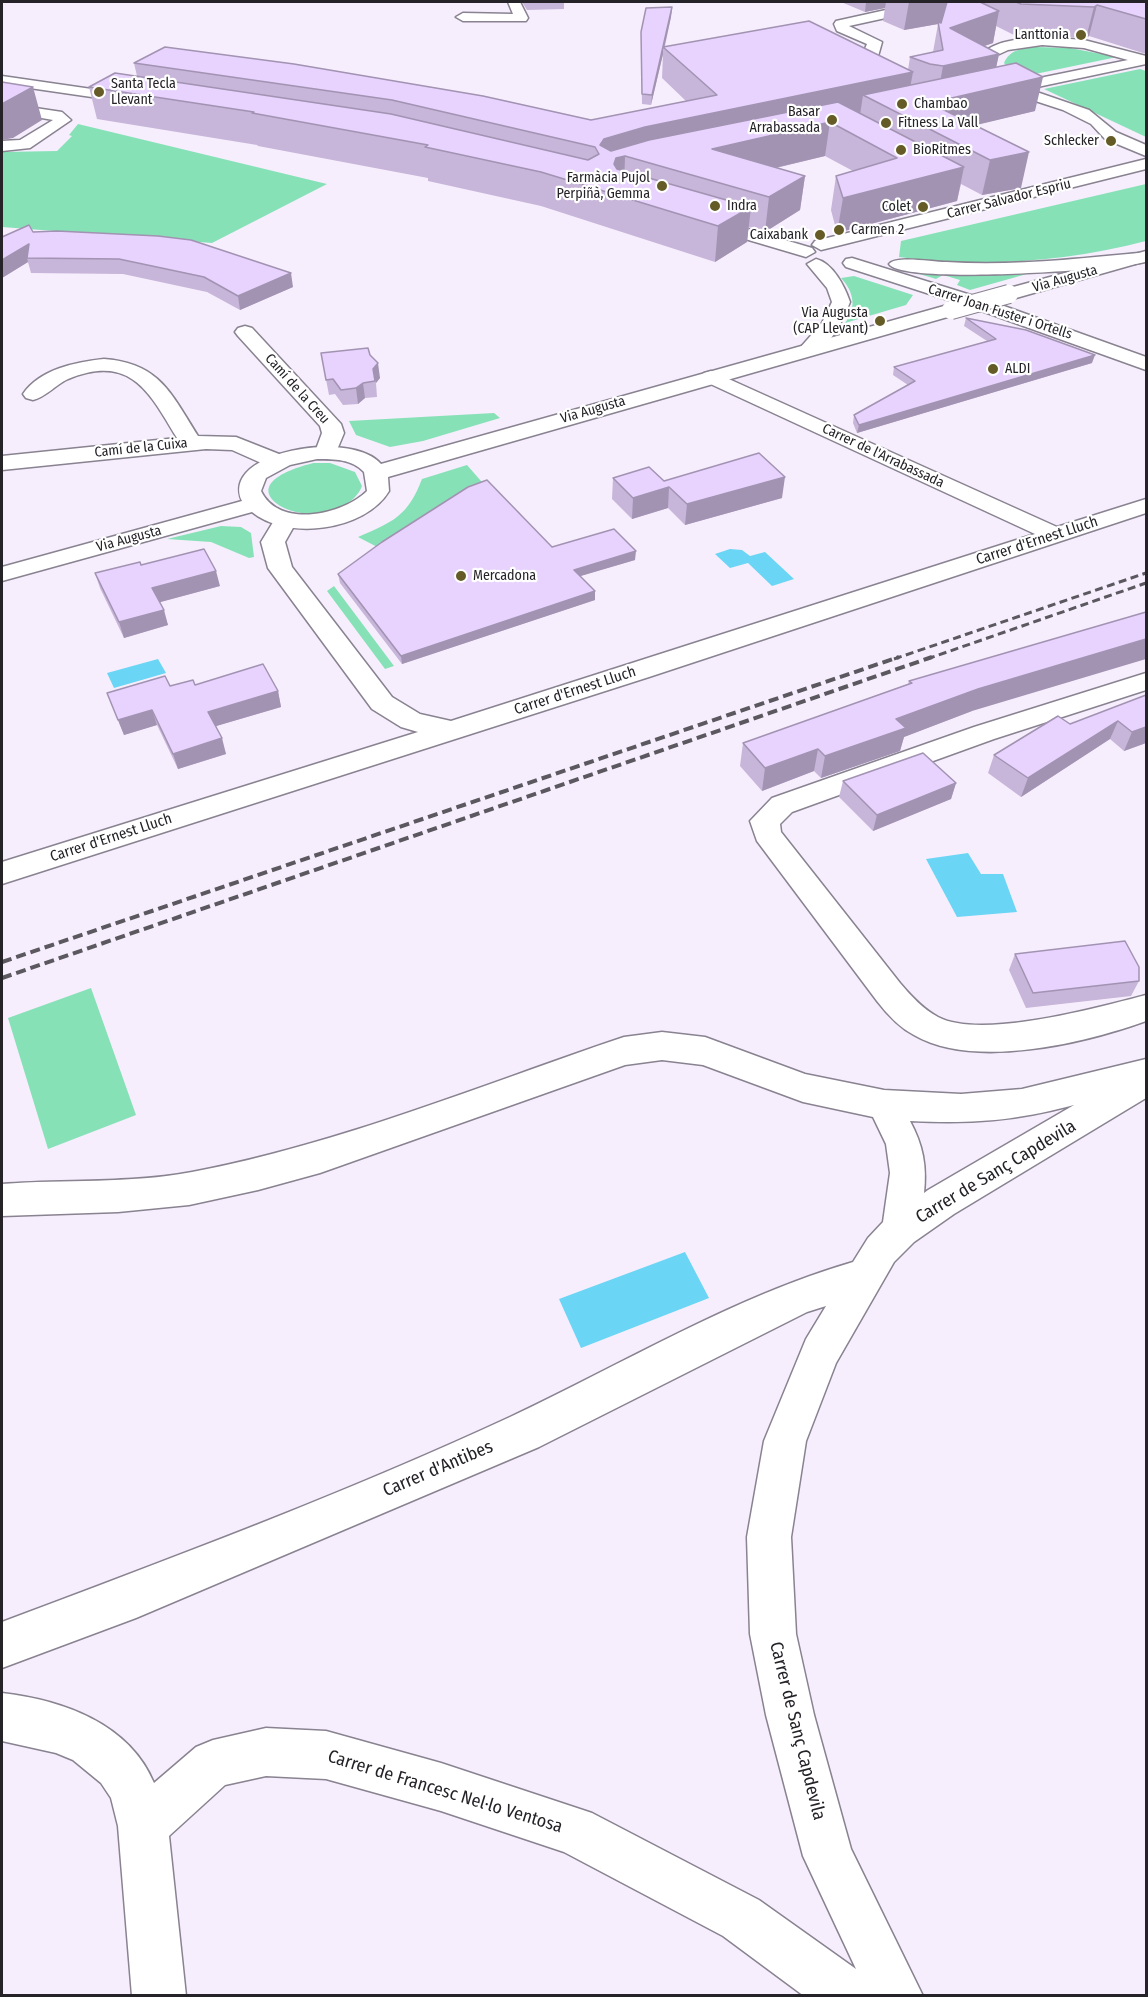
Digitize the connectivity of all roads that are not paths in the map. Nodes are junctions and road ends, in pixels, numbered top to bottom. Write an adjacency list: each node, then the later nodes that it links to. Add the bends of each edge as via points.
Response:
1 (514, 2): 4 (street, via 521,18)
2 (953, 2): 3 (street); 5 (street); 15 (street, via 841,24 842,28 874,42 867,56 869,72)
3 (972, 2)
4 (463, 17)
5 (966, 20)
6 (1110, 32): 9 (street)
7 (990, 34): 8 (street)
8 (1011, 44): 9 (street); 13 (street, via 987,55 984,63 995,77)
9 (1095, 46): 10 (street)
10 (1146, 60): 13 (street)
11 (2, 80): 12 (street)
12 (18, 82): 14 (street); 17 (street)
13 (1015, 88): 16 (street); 20 (street, via 1079,112 1097,121 1102,129)
14 (2, 91)
15 (897, 91)
16 (985, 94)
17 (150, 101)
18 (2, 107): 19 (street, via 57,115 63,120 24,145)
19 (2, 146)
20 (1146, 151)
21 (1146, 165): 23 (street, Carrer Salvador Espriu)
22 (955, 191): 23 (street)
23 (982, 205): 25 (street, Carrer Salvador Espriu)
24 (685, 215): 26 (street)
25 (872, 233): 26 (street, Carrer Salvador Espriu); 27 (street, Carrer Salvador Espriu)
26 (814, 254): 27 (street, via 839,267); 30 (street, via 841,302 831,325)
27 (852, 256): 28 (street, Carrer Joan Fuster i Ortells, via 980,270); 31 (street, Carrer Joan Fuster i Ortells)
28 (1143, 257): 30 (street, Via Augusta, bridge)
29 (245, 332): 35 (street, Camí de la Creu, via 330,423 333,433)
30 (809, 349): 32 (street, Via Augusta)
31 (1146, 364)
32 (711, 377): 38 (street, Via Augusta); 42 (street, Carrer de l'Arrabassada)
33 (33, 394): 34 (street, via 56,375 75,369 133,370 149,379)
34 (191, 443): 36 (street, Camí de la Cuixa, via 236,444); 37 (street, Camí de la Cuixa)
35 (326, 452): 36 (street); 38 (street, via 355,457)
36 (276, 461): 39 (street, via 254,478 251,487)
37 (2, 463)
38 (378, 473): 41 (street, via 376,494 352,512 322,520)
39 (256, 504): 41 (street); 43 (street, Via Augusta)
40 (1146, 506): 42 (street, Carrer d'Ernest Lluch)
41 (286, 519): 45 (street, via 273,536 280,568)
42 (1055, 535): 46 (street, Carrer d'Ernest Lluch)
43 (2, 574)
44 (1146, 681): 49 (street, via 984,733 782,805 765,821 767,834 898,1003 927,1027 951,1037 988,1039 1078,1026)
45 (382, 703): 46 (street, via 411,721); 47 (street, via 375,738)
46 (449, 730): 47 (street, Carrer d'Ernest Lluch)
47 (359, 759): 48 (street, Carrer d'Ernest Lluch)
48 (2, 873)
49 (1146, 1008)
50 (1146, 1072): 52 (street, via 1022,1104 961,1110)
51 (1146, 1081): 54 (street, Carrer de Sanç Capdevila)
52 (884, 1105): 53 (street, via 803,1088 705,1051 662,1046 624,1051 320,1157 258,1174 189,1189); 54 (street, via 904,1144 908,1173)
53 (2, 1200)
54 (901, 1230): 55 (street, Carrer de Sanç Capdevila, via 881,1250)
55 (866, 1276): 56 (street, Carrer d'Antibes, via 799,1296 524,1432 385,1492 136,1595); 61 (street, Carrer de Sanç Capdevila, via 820,1353 785,1441 769,1537 773,1634 790,1716 828,1857)
56 (2, 1645)
57 (2, 1717): 58 (street, via 45,1724 100,1748 129,1782)
58 (143, 1826): 59 (street); 60 (street, Carrer de Francesc Nel·lo Ventosa, via 213,1764 266,1752 326,1755 441,1787 574,1831 741,1918)
59 (159, 1995)
60 (849, 1995)
61 (897, 1995)

